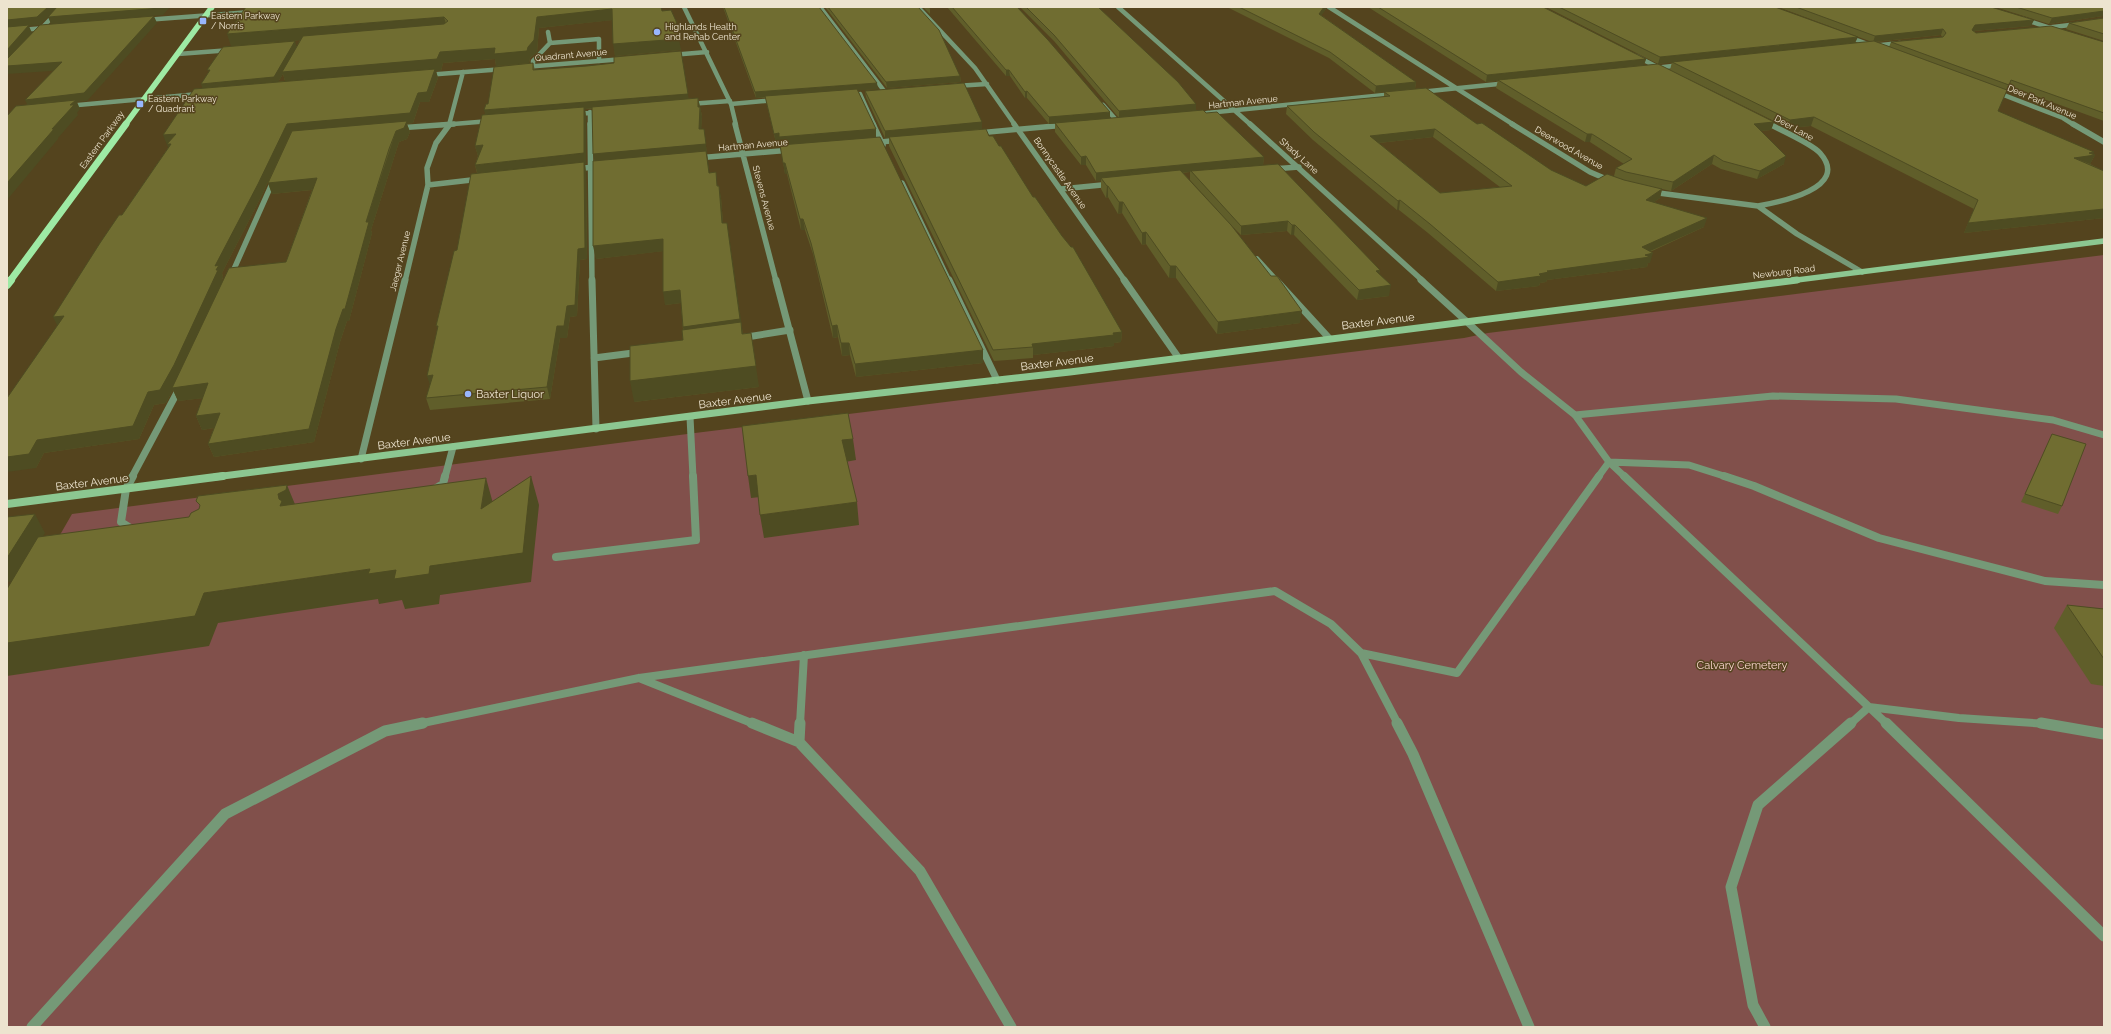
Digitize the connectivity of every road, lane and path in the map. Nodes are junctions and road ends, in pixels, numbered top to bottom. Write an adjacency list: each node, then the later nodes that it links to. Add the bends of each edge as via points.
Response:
1 (62, 7): 13 (street)
2 (212, 7): 9 (main road, Eastern Parkway)
3 (684, 7): 28 (street, Stevens Avenue)
4 (820, 7): 50 (street)
5 (918, 7): 44 (street, Bonnycastle Avenue, via 975,68)
6 (1118, 7): 62 (street, Shady Lane)
7 (1329, 7): 46 (street, Deerwood Avenue)
8 (260, 12): 9 (street)
9 (206, 16): 11 (street); 29 (main road, Eastern Parkway)
10 (2019, 18): 15 (street)
11 (136, 21)
12 (2082, 23): 15 (street)
13 (41, 28): 14 (street); 17 (street); 21 (street)
14 (49, 28)
15 (2049, 28): 16 (street); 19 (street)
16 (2032, 30)
17 (7, 31)
18 (548, 32): 22 (street)
19 (2063, 32)
20 (1838, 33): 24 (street)
21 (32, 38)
22 (550, 43): 33 (street, via 599,39); 35 (street, via 533,61)
23 (1904, 43): 24 (street)
24 (1872, 46): 25 (street); 27 (street)
25 (1856, 47)
26 (241, 49): 29 (street)
27 (1888, 51)
28 (707, 52): 31 (street); 57 (street, Stevens Avenue)
29 (178, 54): 55 (main road, Eastern Parkway)
30 (1631, 54): 38 (street)
31 (668, 55)
32 (630, 58): 33 (street, Quadrant Avenue)
33 (599, 60): 35 (street, Quadrant Avenue)
34 (1688, 64): 38 (street)
35 (533, 66): 37 (street, Quadrant Avenue)
36 (509, 68): 40 (street)
37 (517, 68)
38 (1659, 68): 39 (street); 41 (street)
39 (1644, 69)
40 (463, 72): 42 (street); 71 (street, Jaeger Avenue)
41 (1672, 74)
42 (424, 76)
43 (1517, 82): 46 (street)
44 (986, 84): 45 (street); 74 (street, Bonnycastle Avenue)
45 (946, 87)
46 (1457, 88): 51 (street); 93 (street, Deerwood Avenue, via 1566,158 1590,172)
47 (1991, 90): 78 (street, Deer Park Avenue, via 2063,118)
48 (893, 91): 50 (street)
49 (879, 92): 50 (street)
50 (885, 92)
51 (1418, 92)
52 (202, 94): 55 (street)
53 (853, 94): 77 (street, via 863,94)
54 (1402, 94): 62 (street, Hartman Avenue)
55 (143, 99): 60 (street); 101 (main road, Eastern Parkway)
56 (783, 100): 57 (street)
57 (731, 103): 59 (street); 82 (street, Stevens Avenue)
58 (1102, 103): 68 (street)
59 (682, 105)
60 (64, 107)
61 (605, 111): 63 (street)
62 (1237, 111): 65 (street, Hartman Avenue); 85 (street, Shady Lane)
63 (590, 112): 64 (street); 86 (street)
64 (567, 114)
65 (1204, 114)
66 (498, 120): 71 (street)
67 (1761, 120): 97 (street, Deer Lane, via 1819,152 1826,159 1828,170 1816,187 1780,202)
68 (1117, 121): 69 (street); 70 (street)
69 (1125, 121)
70 (1109, 122)
71 (450, 124): 73 (street); 94 (street, Jaeger Avenue, via 436,143 427,168)
72 (1071, 125): 74 (street)
73 (394, 128)
74 (1019, 130): 75 (street); 95 (street, Bonnycastle Avenue)
75 (969, 134)
76 (906, 140): 77 (street)
77 (882, 142): 79 (street); 81 (street)
78 (2104, 142)
79 (866, 143)
80 (798, 149): 82 (street, Hartman Avenue)
81 (885, 149)
82 (742, 154): 83 (street, Hartman Avenue); 104 (street, Stevens Avenue)
83 (688, 159)
84 (612, 166): 86 (street)
85 (1299, 166): 88 (street); 103 (street, Shady Lane)
86 (589, 168): 87 (street); 109 (street)
87 (566, 170)
88 (1264, 170)
89 (277, 173): 102 (street)
90 (899, 177): 111 (street)
91 (490, 178): 94 (street)
92 (1121, 183): 95 (street)
93 (1617, 183)
94 (428, 185): 118 (street, Jaeger Avenue)
95 (1061, 189): 108 (street, Bonnycastle Avenue)
96 (1642, 190): 97 (street)
97 (1758, 206): 100 (street, via 1798,234)
98 (2104, 241): 100 (main road, Newburg Road)
99 (1250, 251): 105 (street)
100 (1862, 272): 103 (main road, Newburg Road)
101 (7, 285)
102 (226, 287)
103 (1466, 321): 105 (main road, Baxter Avenue); 113 (street, Shady Lane, via 1521,372)
104 (790, 330): 106 (street); 112 (street, Stevens Avenue)
105 (1329, 338): 108 (main road, Baxter Avenue)
106 (735, 339)
107 (649, 350): 109 (street)
108 (1178, 357): 111 (main road, Baxter Avenue)
109 (594, 358): 115 (street)
110 (184, 380): 120 (street)
111 (997, 380): 112 (main road, Baxter Avenue)
112 (808, 401): 114 (main road, Baxter Avenue)
113 (1575, 415): 116 (street, via 1773,396 1896,399 2053,420); 119 (street, Shady Lane)
114 (690, 417): 115 (main road, Baxter Avenue); 124 (street, via 696,540)
115 (596, 429): 117 (main road, Baxter Avenue)
116 (2104, 435)
117 (453, 447): 118 (main road, Baxter Avenue); 121 (street, via 443,484)
118 (361, 459): 120 (main road, Baxter Avenue)
119 (1609, 462): 125 (street, via 1689,465 1754,486 1879,538 2045,581); 126 (street, via 1458,673); 129 (street, Shady Lane)
120 (126, 489): 122 (main road, Baxter Avenue); 123 (street, via 121,522 132,529)
121 (430, 491)
122 (7, 504)
123 (147, 527)
124 (556, 557)
125 (2104, 585)
126 (1361, 653): 127 (street, via 1331,624 1275,592); 135 (street, via 1413,754)
127 (804, 655): 128 (street); 131 (street)
128 (638, 678): 131 (street); 133 (street, via 385,731 224,814)
129 (1869, 707): 130 (street, via 1959,718 2040,722); 132 (street, Shady Lane); 136 (street, via 1758,805 1732,887 1753,1005)
130 (2102, 733)
131 (799, 742): 134 (street, via 920,871)
132 (2104, 936)
133 (32, 1027)
134 (1011, 1027)
135 (1529, 1027)
136 (1765, 1027)

